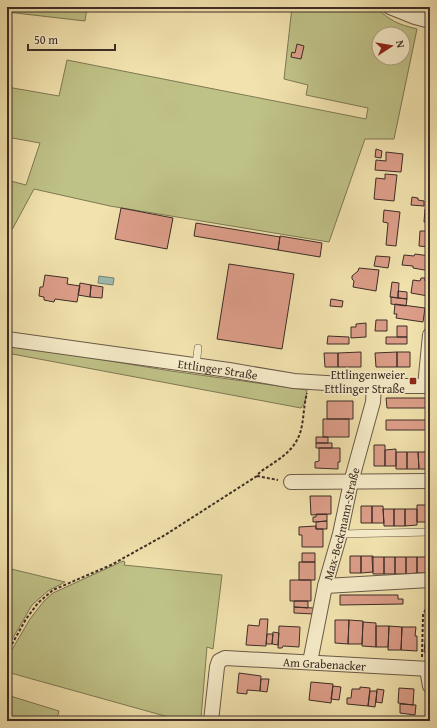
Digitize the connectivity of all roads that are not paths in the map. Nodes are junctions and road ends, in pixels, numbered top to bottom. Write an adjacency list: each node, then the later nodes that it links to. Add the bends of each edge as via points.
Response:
1 (393, 8): 2 (street)
2 (430, 21)
3 (430, 335): 8 (street)
4 (7, 339): 6 (street, Ettlinger Straße)
5 (198, 348): 6 (lane)
6 (196, 365): 7 (street, Ettlinger Straße, via 309,382)
7 (374, 386): 8 (street, Ettlinger Straße); 11 (street, Max-Beckmann-Straße, via 373,402)
8 (427, 386)
9 (430, 481): 11 (street)
10 (291, 482): 11 (street)
11 (351, 482): 13 (street, Max-Beckmann-Straße)
12 (430, 532): 13 (lane)
13 (340, 534): 15 (street, Max-Beckmann-Straße)
14 (430, 580): 15 (street)
15 (325, 586): 16 (street, Max-Beckmann-Straße)
16 (310, 662): 17 (street, Am Grabenacker); 19 (street, Am Grabenacker, via 225,658 219,661)
17 (426, 669): 18 (street)
18 (430, 686)
19 (211, 721)

